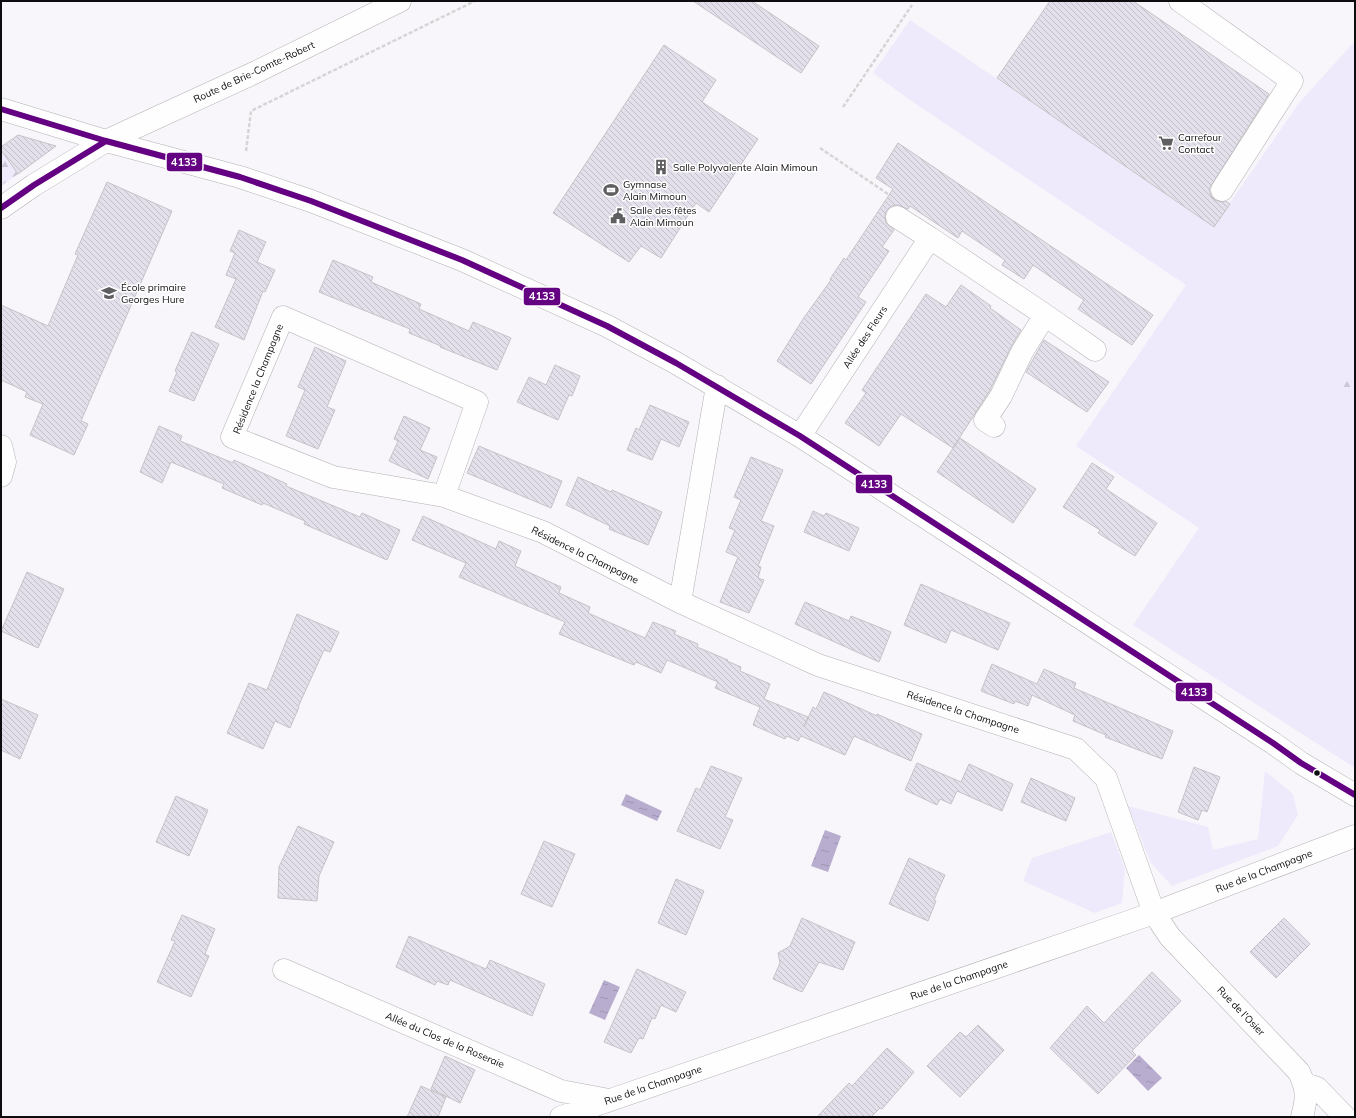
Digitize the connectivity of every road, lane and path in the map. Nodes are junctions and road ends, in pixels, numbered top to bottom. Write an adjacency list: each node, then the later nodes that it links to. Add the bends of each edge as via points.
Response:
1 (400, 1): 7 (street, Route de Brie-Comte-Robert, via 254,73)
2 (475, 1): 9 (path, via 251,112)
3 (1180, 1): 10 (street, via 1292,81)
4 (912, 6): 5 (path)
5 (843, 107)
6 (1, 109): 7 (street)
7 (106, 141): 9 (street); 11 (street, Route de Brie-Comte-Robert, via 34,184)
8 (820, 148): 12 (path, via 902,203)
9 (240, 177): 16 (street, via 311,201 462,260 607,326)
10 (1222, 190)
11 (1, 208)
12 (897, 217): 13 (street)
13 (930, 238): 14 (street); 18 (street, Allée des Fleurs)
14 (1046, 315): 15 (street); 17 (street, via 1022,352 1001,396 985,420)
15 (1095, 350)
16 (717, 386): 18 (street); 22 (street)
17 (994, 426)
18 (800, 436): 23 (street, via 1301,763)
19 (1, 446): 20 (street, via 5,462)
20 (1, 476)
21 (444, 496): 21 (street, Résidence la Champagne, via 333,476 232,437 283,318 477,402); 22 (street, Résidence la Champagne, via 543,532)
22 (680, 602): 25 (street, Résidence la Champagne, via 818,665 1076,749 1106,778)
23 (1355, 795)
24 (1355, 836): 25 (street, Rue de la Champagne)
25 (1154, 913): 27 (street, Rue de l'Osier, via 1170,937 1299,1072); 28 (street, Rue de la Champagne)
26 (284, 970): 28 (street, Allée du Clos de la Roseraie, via 561,1091)
27 (1305, 1084): 30 (street, via 1306,1101); 31 (street, via 1317,1088)
28 (609, 1100): 29 (street, Rue de la Champagne)
29 (561, 1117)
30 (1302, 1117)
31 (1345, 1117)

